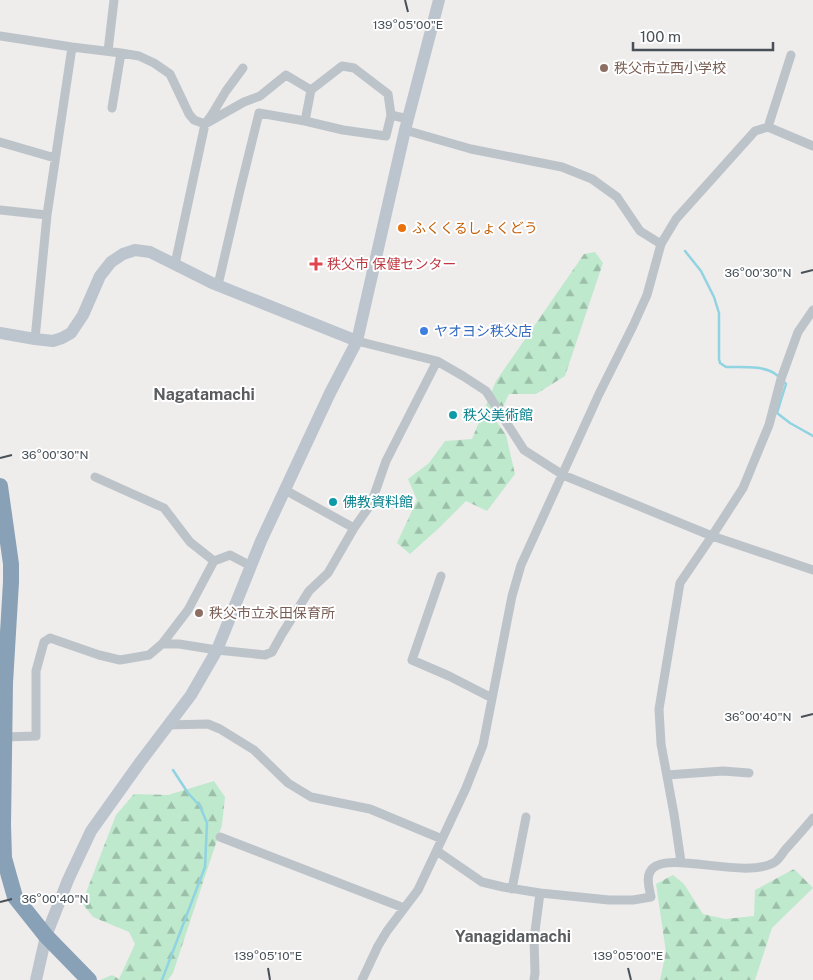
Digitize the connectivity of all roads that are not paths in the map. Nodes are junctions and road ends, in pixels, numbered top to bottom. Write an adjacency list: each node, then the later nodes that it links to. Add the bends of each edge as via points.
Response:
1 (114, 0): 5 (street)
2 (439, 0): 14 (street)
3 (0, 36): 4 (street)
4 (72, 47): 5 (street); 18 (street)
5 (108, 51): 6 (street)
6 (121, 53): 10 (street); 13 (street, via 139,56 170,74 189,114)
7 (791, 55): 15 (street)
8 (243, 68): 13 (street)
9 (311, 90): 11 (street, via 342,66 354,68 388,94); 12 (street); 13 (street, via 286,75 260,96)
10 (112, 108)
11 (390, 115): 12 (street, via 386,136); 14 (street)
12 (305, 121): 23 (street, via 259,113)
13 (205, 124): 22 (street)
14 (407, 124): 21 (street, via 471,150 562,167 592,180 617,197 640,231); 27 (street)
15 (768, 127): 17 (street); 21 (street, via 755,131 676,219)
16 (0, 142): 18 (street)
17 (813, 146)
18 (56, 158): 20 (street)
19 (0, 210): 20 (street)
20 (47, 215): 26 (street)
21 (661, 244): 29 (street, via 647,295)
22 (175, 264): 23 (street); 26 (street, via 150,252 135,250 123,254 111,262 100,276 83,315 71,333 53,341)
23 (218, 285): 27 (street)
24 (813, 310): 34 (street, via 798,332 770,425 743,488)
25 (0, 333): 26 (street)
26 (35, 339)
27 (357, 341): 28 (street); 32 (street)
28 (437, 361): 29 (street, via 486,391 524,450); 33 (street, via 386,461 371,504)
29 (563, 475): 34 (street); 42 (street, via 521,565)
30 (95, 477): 35 (street, via 164,508 190,542)
31 (0, 486): 41 (highway, via 11,564)
32 (284, 490): 33 (street); 36 (street)
33 (354, 528): 40 (street, via 328,573 308,591 272,652 265,655)
34 (712, 536): 37 (street); 46 (street, via 680,584 659,709)
35 (214, 561): 36 (street, via 230,555); 39 (street, via 188,610)
36 (250, 566): 40 (street)
37 (813, 570)
38 (441, 576): 42 (street, via 412,660)
39 (162, 644): 40 (street); 44 (street, via 149,655 120,660 50,638 44,642 36,671 36,736)
40 (217, 650): 43 (street, via 192,695)
41 (2, 685): 44 (highway)
42 (492, 698): 50 (street, via 483,745)
43 (167, 725): 50 (street, via 208,724 254,750 288,783 311,797 370,809); 57 (street, via 91,831)
44 (4, 737): 52 (highway)
45 (749, 773): 46 (street, via 722,771)
46 (667, 775): 53 (street)
47 (526, 816): 54 (street)
48 (813, 818): 53 (street, via 775,862 750,868)
49 (220, 838): 56 (street)
50 (442, 839): 51 (street)
51 (437, 851): 54 (street, via 482,882); 56 (street, via 418,890)
52 (2, 861): 57 (highway, via 15,897)
53 (681, 862): 55 (street, via 654,867 648,883 651,897 609,900)
54 (512, 889): 55 (street)
55 (540, 893): 61 (street, via 534,939)
56 (404, 908): 60 (street, via 379,943)
57 (46, 936): 58 (street); 59 (highway)
58 (36, 980)
59 (89, 980)
60 (362, 980)
61 (534, 980)

